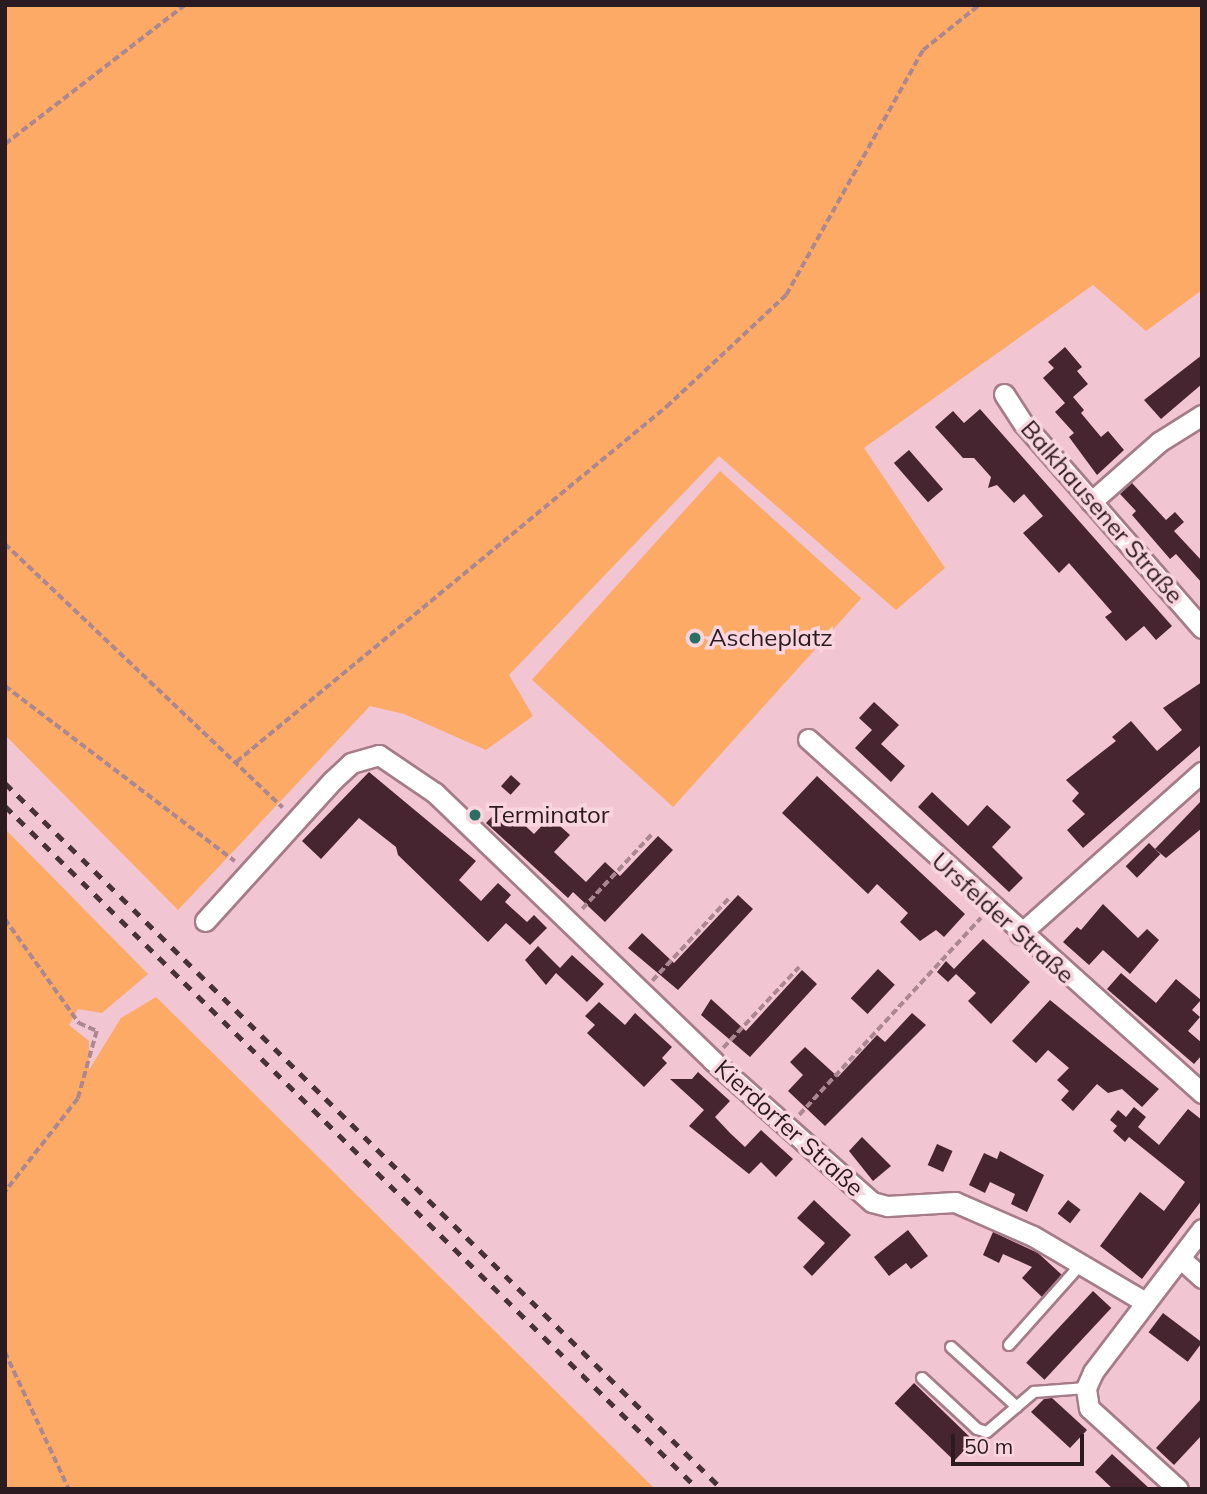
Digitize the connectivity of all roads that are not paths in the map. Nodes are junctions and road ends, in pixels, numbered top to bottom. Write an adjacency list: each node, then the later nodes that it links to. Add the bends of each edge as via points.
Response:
1 (1004, 394): 3 (street, Balkhausener Straße)
2 (1202, 415): 3 (street, via 1159,442)
3 (1091, 502): 4 (street, Balkhausener Straße)
4 (1202, 628)
5 (808, 739): 8 (street, Ursfelder Straße)
6 (1202, 772): 8 (street)
7 (205, 920): 12 (street, Kierdorfer Straße, via 351,763 379,755 435,793 712,1060 872,1202 887,1206 955,1202)
8 (1020, 934): 9 (street, Ursfelder Straße)
9 (1202, 1093)
10 (1202, 1229): 11 (street)
11 (1180, 1258): 13 (street); 14 (street)
12 (1082, 1263): 14 (street, Kierdorfer Straße); 15 (lane)
13 (1202, 1278)
14 (1145, 1302): 18 (street)
15 (1009, 1345)
16 (951, 1347): 19 (lane)
17 (922, 1378): 19 (lane, via 977,1429 994,1430)
18 (1086, 1388): 19 (lane, via 1042,1389); 20 (street, via 1089,1408)
19 (1017, 1407)
20 (1178, 1489)

